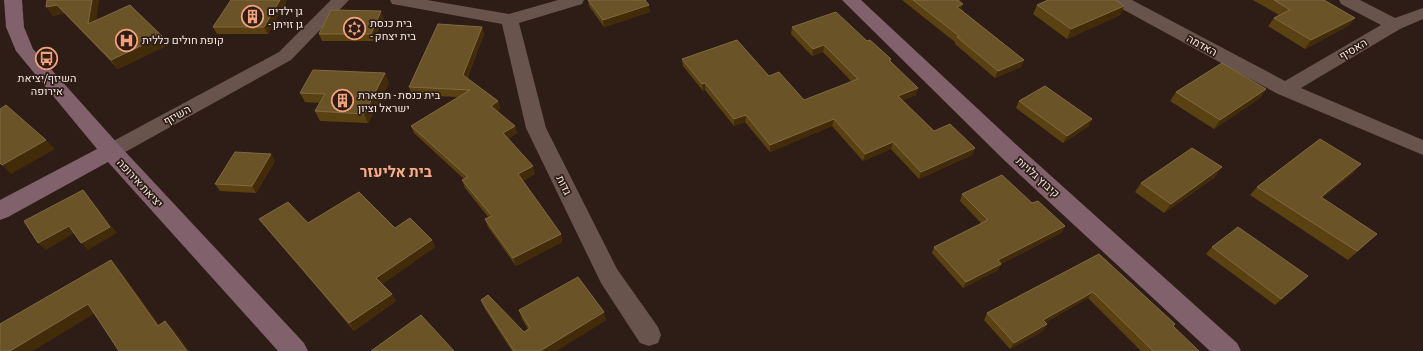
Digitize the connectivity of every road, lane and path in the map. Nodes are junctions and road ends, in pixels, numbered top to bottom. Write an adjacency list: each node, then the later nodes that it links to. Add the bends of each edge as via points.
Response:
1 (12, 0): 13 (street, יציאת אירופה, via 15,27 25,51)
2 (341, 0): 13 (street, השיזף, via 285,56)
3 (398, 0): 9 (street)
4 (576, 0): 9 (street)
5 (851, 0): 17 (street, קיבוץ גלויות, via 1012,154)
6 (1119, 0): 11 (street, האדמה)
7 (1347, 0): 10 (street)
8 (1423, 12): 10 (street, האסיף)
9 (510, 20): 15 (street, גדות, via 536,128 609,276)
10 (1394, 24): 11 (street, האסיף)
11 (1285, 89): 12 (street, האדמה)
12 (1423, 148)
13 (111, 151): 14 (street, השיזף); 16 (street, יציאת אירופה)
14 (0, 211)
15 (649, 335)
16 (295, 351)
17 (1228, 351)

